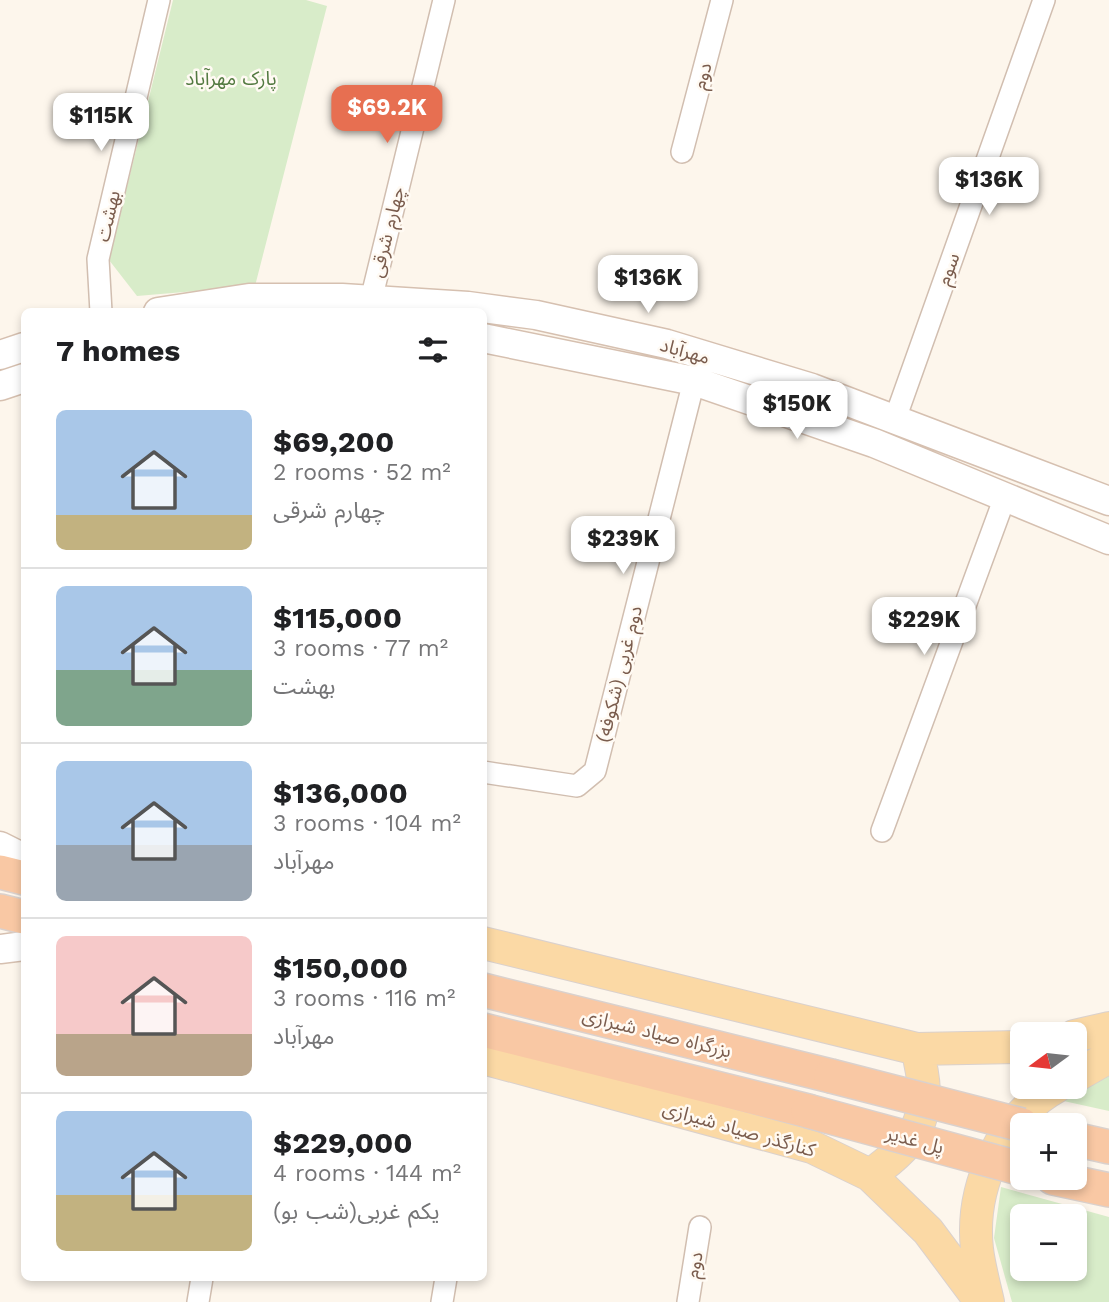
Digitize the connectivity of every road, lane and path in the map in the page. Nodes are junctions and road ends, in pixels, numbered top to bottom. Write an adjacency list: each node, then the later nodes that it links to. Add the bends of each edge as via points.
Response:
1 (159, 0): 7 (street, بهشت, via 98,260)
2 (444, 0): 6 (street, چهارم شرقی)
3 (722, 0): 5 (street, دوم)
4 (1036, 2): 17 (street, سوم)
5 (682, 152)
6 (371, 300): 8 (main road, مهرآباد, via 249,298); 9 (main road, مهرآباد)
7 (101, 308)
8 (184, 308)
9 (483, 308)
10 (487, 309): 17 (main road, مهرآباد, via 667,344 813,388)
11 (487, 339): 15 (main road, مهرآباد)
12 (21, 348): 13 (main road)
13 (0, 355)
14 (21, 379): 16 (main road)
15 (694, 381): 18 (main road, مهرآباد, via 863,439); 21 (street, دوم غربی (شکوفه), via 595,771 577,786)
16 (0, 386)
17 (895, 419): 19 (main road, مهرآباد)
18 (1005, 497): 20 (main road, مهرآباد); 22 (street)
19 (1109, 500)
20 (1109, 540)
21 (487, 773)
22 (882, 831)
23 (0, 846): 24 (main road)
24 (21, 856)
25 (0, 872): 26 (highway)
26 (21, 877)
27 (0, 911): 28 (highway)
28 (21, 916)
29 (487, 944): 37 (main road)
30 (21, 946): 31 (main road)
31 (0, 949)
32 (487, 991): 43 (highway, بزرگراه صیاد شیرازی, bridge)
33 (1109, 1028): 35 (main road)
34 (487, 1031): 42 (highway, بزرگراه صیاد شیرازی)
35 (1087, 1033)
36 (1010, 1047): 37 (main road)
37 (917, 1049): 47 (main road, via 926,1085 920,1122 901,1154)
38 (1109, 1057): 40 (main road)
39 (487, 1059): 47 (main road, کنارگذر صیاد شیرازی, via 812,1147)
40 (1087, 1070)
41 (1042, 1099): 57 (main road, via 1005,1130 980,1193 976,1247)
42 (808, 1111): 46 (highway, پل غدیر, bridge)
43 (1010, 1122)
44 (1087, 1142): 45 (highway)
45 (1109, 1147)
46 (1010, 1166)
47 (870, 1175): 56 (main road, کنارگذر صیاد شیرازی, via 928,1231)
48 (1087, 1186): 49 (highway)
49 (1109, 1191)
50 (700, 1227): 55 (street, دوم)
51 (202, 1281): 53 (street)
52 (446, 1281): 54 (street)
53 (198, 1302)
54 (442, 1302)
55 (688, 1302)
56 (981, 1302)
57 (988, 1302)

